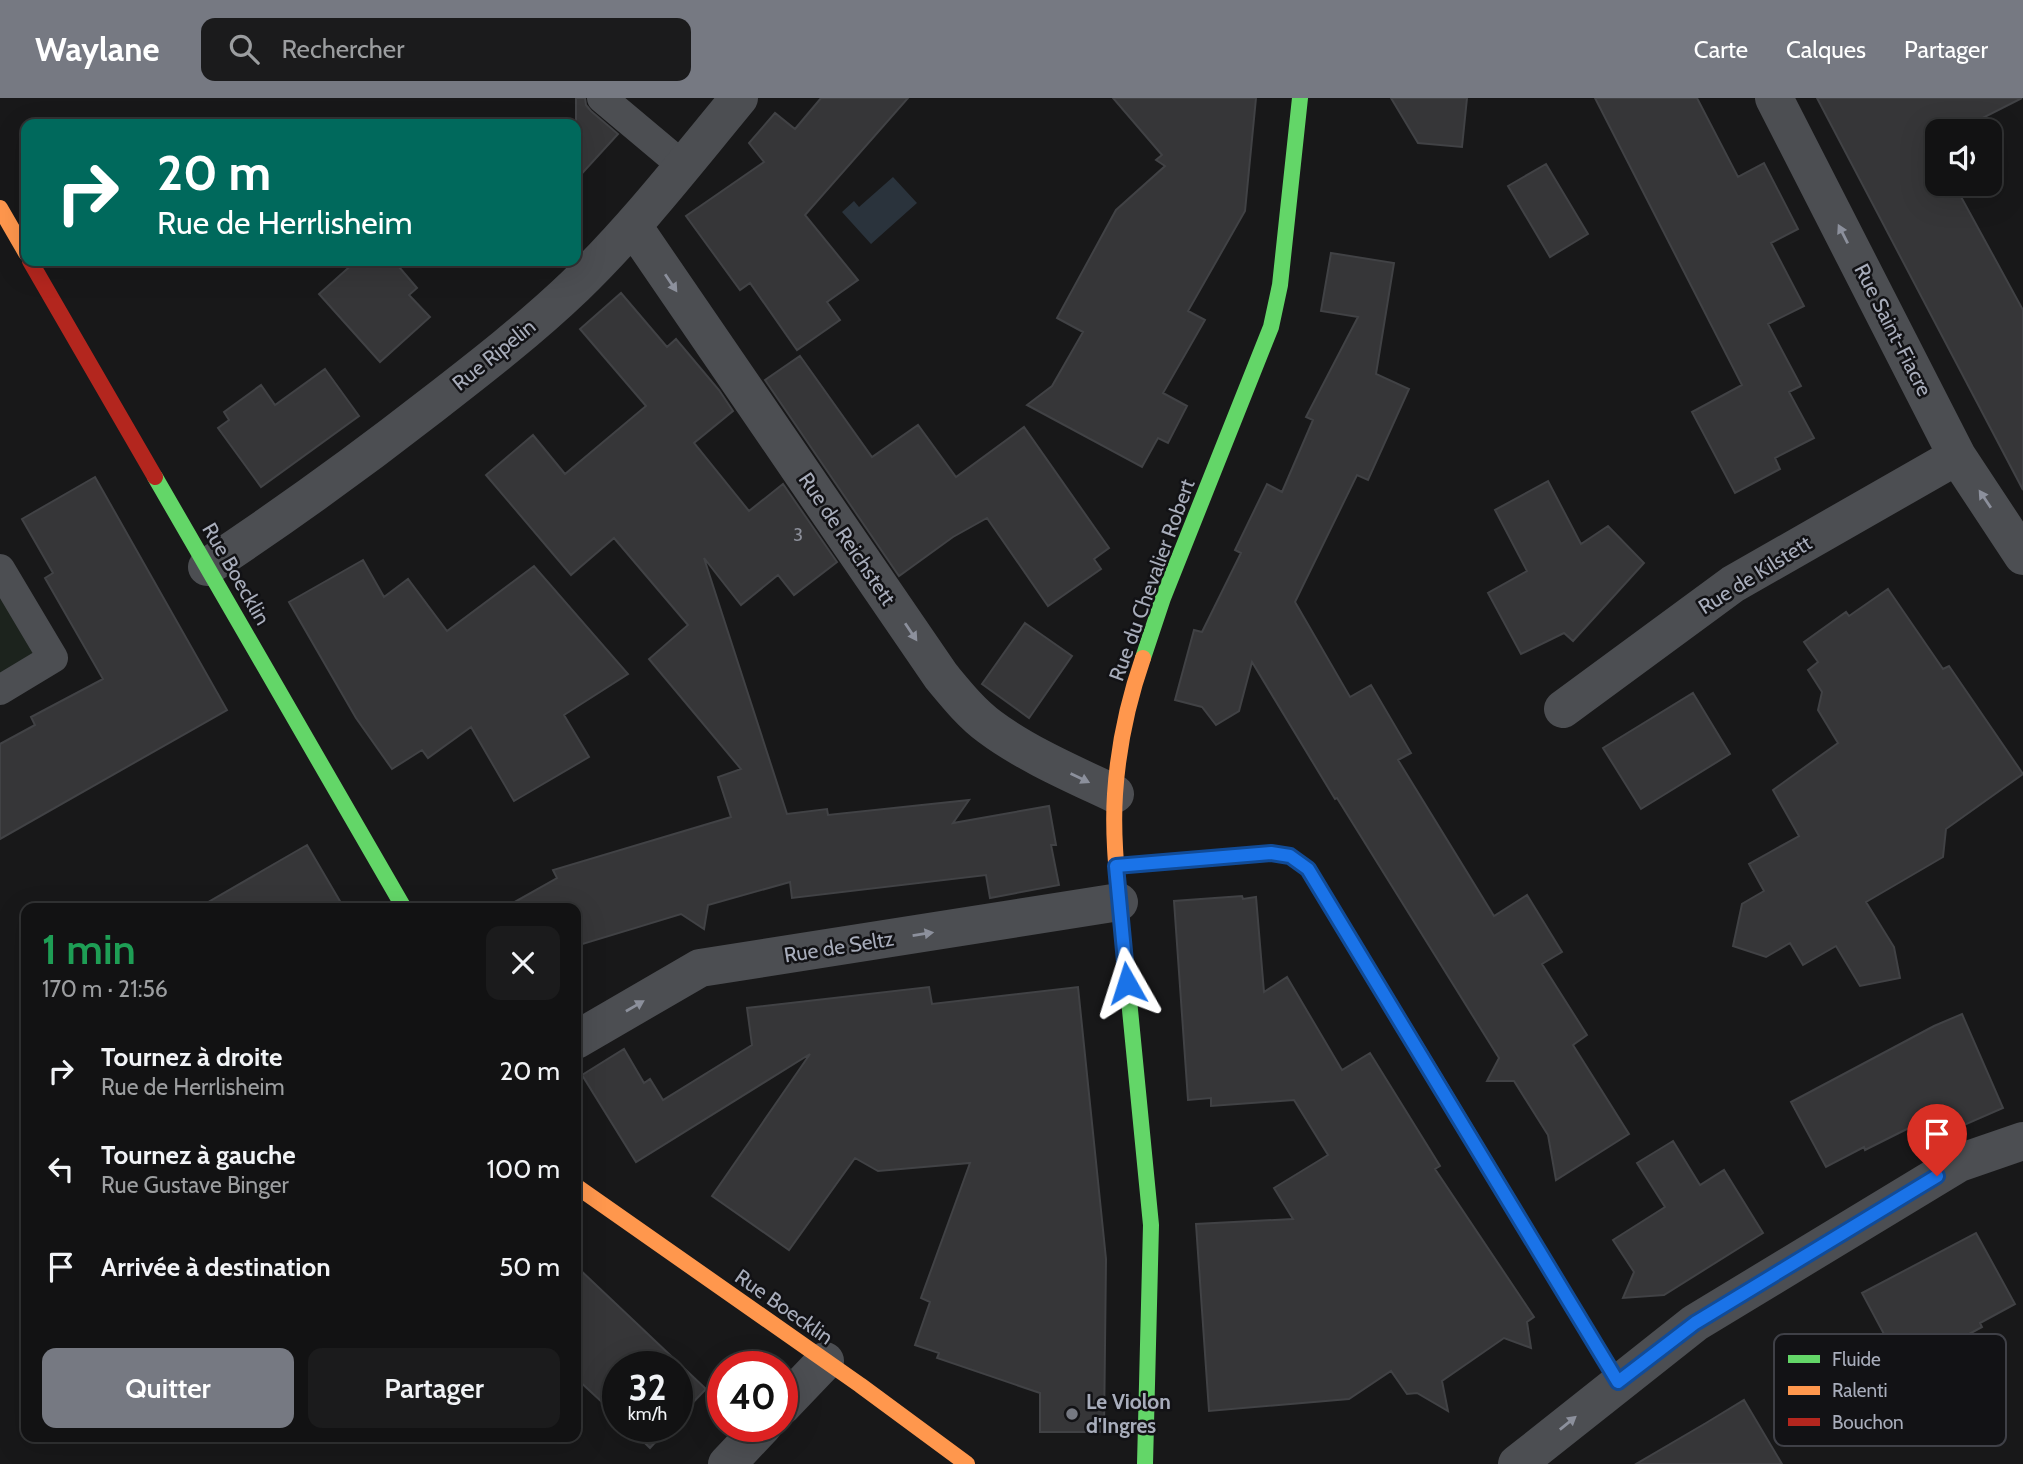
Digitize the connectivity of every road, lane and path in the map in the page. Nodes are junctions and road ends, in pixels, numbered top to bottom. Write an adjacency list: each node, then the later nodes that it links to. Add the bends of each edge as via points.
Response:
1 (602, 98): 5 (lane)
2 (739, 98): 5 (street, Rue Ripelin)
3 (1300, 98): 16 (street, Rue du Chevalier Robert, via 1280,285 1271,327 1163,598 1136,678)
4 (1774, 98): 10 (street, Rue Saint-Fiacre, one-way to 4)
5 (683, 166): 7 (street, Rue Ripelin)
6 (0, 208): 8 (street)
7 (633, 226): 12 (street, Rue Ripelin, via 508,346 267,528); 16 (street, Rue de Reichstett, one-way to 16, via 962,702 990,728)
8 (21, 244)
9 (33, 266): 12 (street, Rue Boecklin)
10 (1957, 456): 11 (street, Rue Saint-Fiacre, one-way to 10); 15 (street, Rue de Kilstett, via 1733,584)
11 (2023, 556)
12 (207, 567): 18 (street, Rue Boecklin)
13 (0, 569): 14 (lane, via 53,658)
14 (0, 691)
15 (1563, 709)
16 (1115, 794): 17 (street, Rue du Chevalier Robert)
17 (1118, 884): 19 (street, Rue de Seltz, one-way to 17, via 700,968); 23 (street, via 1271,853 1290,856 1308,869); 28 (street, Rue du Chevalier Robert, via 1151,1225)
18 (401, 903)
19 (581, 1037)
20 (2023, 1141): 23 (street, via 1959,1163 1695,1323)
21 (581, 1190): 22 (street, Rue Boecklin)
22 (825, 1361): 24 (street); 27 (street, Rue Boecklin)
23 (1618, 1382): 29 (street, one-way to 23)
24 (798, 1389)
25 (748, 1442): 26 (street)
26 (727, 1464)
27 (967, 1464)
28 (1145, 1464)
29 (1517, 1464)

